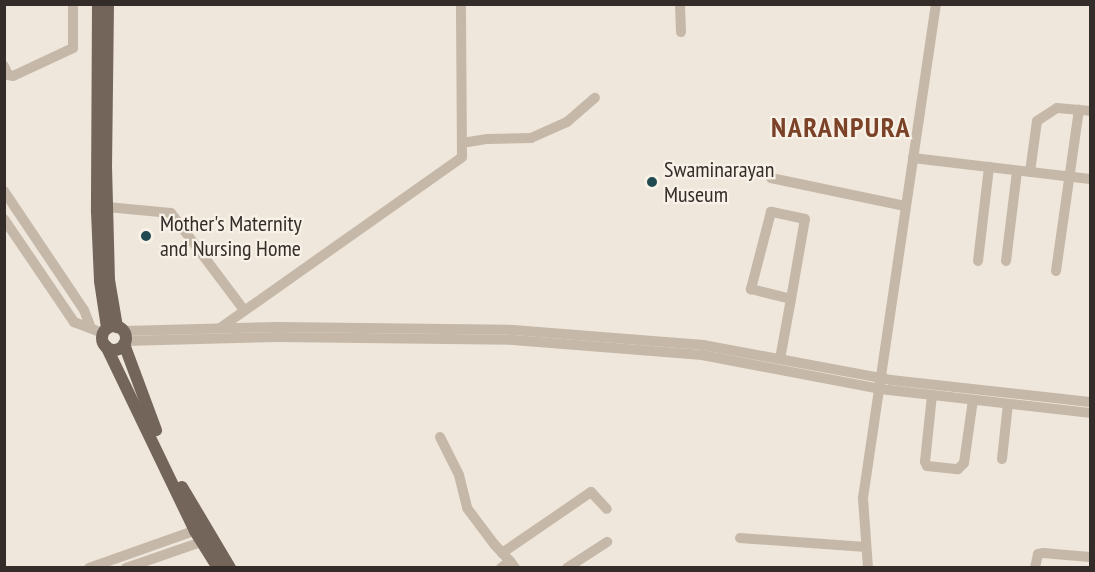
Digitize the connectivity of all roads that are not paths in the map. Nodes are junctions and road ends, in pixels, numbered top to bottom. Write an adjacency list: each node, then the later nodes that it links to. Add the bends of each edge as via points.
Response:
1 (73, 4): 8 (street, via 73,48 12,76)
2 (98, 4): 32 (main road, via 100,281)
3 (108, 4): 21 (main road)
4 (460, 4): 11 (street)
5 (680, 4): 7 (street)
6 (936, 4): 12 (street)
7 (681, 32)
8 (4, 66)
9 (595, 98): 11 (street, via 567,122 531,138)
10 (1085, 111): 15 (street, via 1057,108 1037,121); 16 (street)
11 (462, 143): 29 (street, via 462,157)
12 (913, 158): 13 (street); 20 (street)
13 (989, 167): 14 (street); 25 (street)
14 (1017, 171): 15 (street); 26 (street)
15 (1030, 172): 16 (street)
16 (1069, 177): 18 (street); 27 (street)
17 (771, 178): 20 (street)
18 (1090, 179)
19 (4, 191): 23 (street)
20 (905, 206): 35 (street)
21 (107, 207): 29 (street, via 171,213); 32 (main road, via 109,279)
22 (4, 219): 24 (street)
23 (27, 228): 24 (street); 30 (street, via 84,310)
24 (9, 234): 30 (street, via 74,322)
25 (978, 261)
26 (1006, 261)
27 (1056, 271)
28 (791, 299): 28 (street, via 805,219 771,212 751,289); 34 (street)
29 (244, 310): 31 (street)
30 (91, 328): 32 (street)
31 (220, 328): 32 (street); 34 (street, via 513,330 703,345)
32 (117, 334): 33 (main road); 33 (main road, via 115,350); 35 (street, via 513,340 702,355); 44 (main road)
33 (106, 346): 44 (main road)
34 (780, 359): 35 (street)
35 (879, 384): 36 (street); 38 (street); 47 (street, via 863,498)
36 (932, 395): 37 (street); 37 (street, via 927,466 958,469 964,463)
37 (973, 400): 39 (street)
38 (1090, 402)
39 (1008, 404): 40 (street); 42 (street)
40 (1090, 413)
41 (440, 437): 49 (street, via 459,475 467,508)
42 (1002, 459)
43 (607, 509): 49 (street, via 591,492)
44 (203, 535): 50 (street); 51 (street); 52 (main road); 53 (main road)
45 (740, 538): 47 (street)
46 (607, 542): 54 (street)
47 (866, 547): 55 (street)
48 (1090, 557): 56 (street, via 1043,553 1038,554)
49 (507, 562)
50 (89, 567)
51 (126, 567)
52 (218, 567)
53 (230, 567)
54 (567, 567)
55 (868, 567)
56 (1035, 567)

